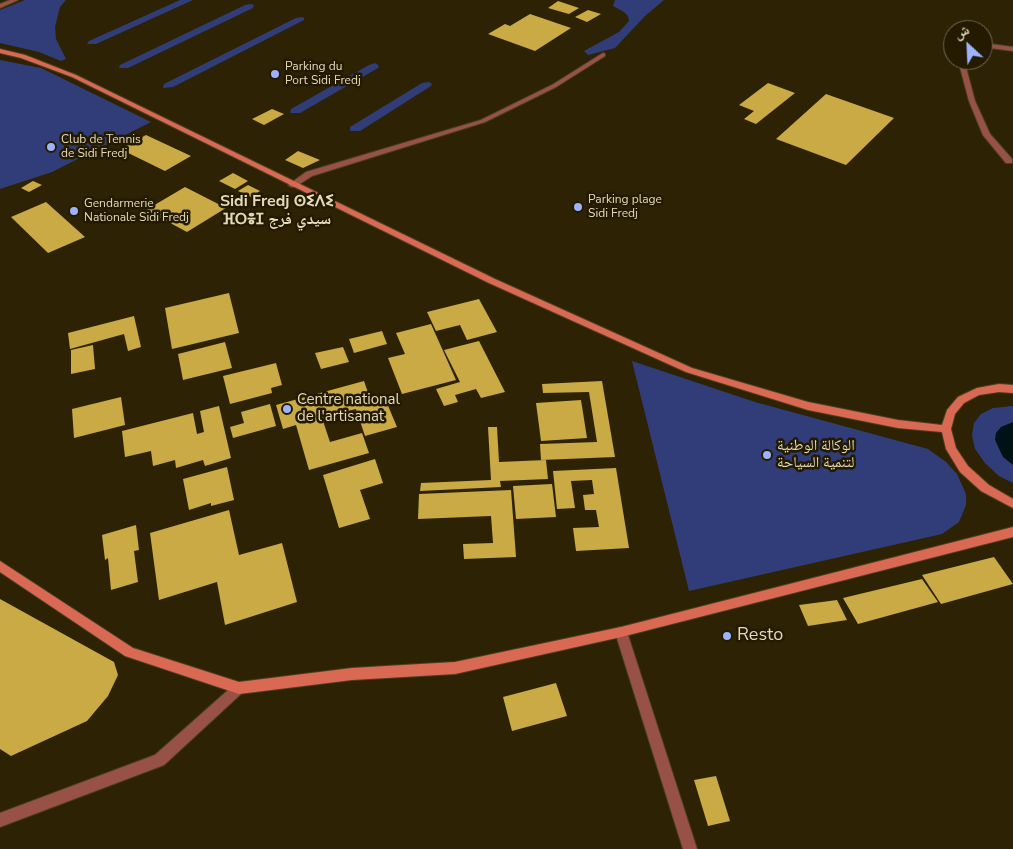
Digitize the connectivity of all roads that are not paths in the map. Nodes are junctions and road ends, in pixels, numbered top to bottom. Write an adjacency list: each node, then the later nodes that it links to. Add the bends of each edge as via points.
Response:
1 (15, 0): 2 (street)
2 (0, 6)
3 (993, 46): 4 (street)
4 (1013, 49)
5 (0, 51): 9 (main road, via 23,56 74,76)
6 (603, 55): 9 (street, via 554,86 483,121 309,174)
7 (964, 70): 8 (street, via 972,101 987,135)
8 (1010, 161)
9 (292, 185): 11 (main road, via 492,281 690,370 808,406)
10 (1013, 389): 11 (main road, via 977,392 960,400 950,413)
11 (946, 430): 12 (main road, via 951,449 964,470 985,488)
12 (1013, 504)
13 (1013, 532): 15 (main road)
14 (0, 566): 16 (main road, via 129,652)
15 (622, 632): 16 (main road, via 455,668 352,674); 18 (street)
16 (239, 688): 17 (street, via 159,760)
17 (0, 820)
18 (690, 849)

